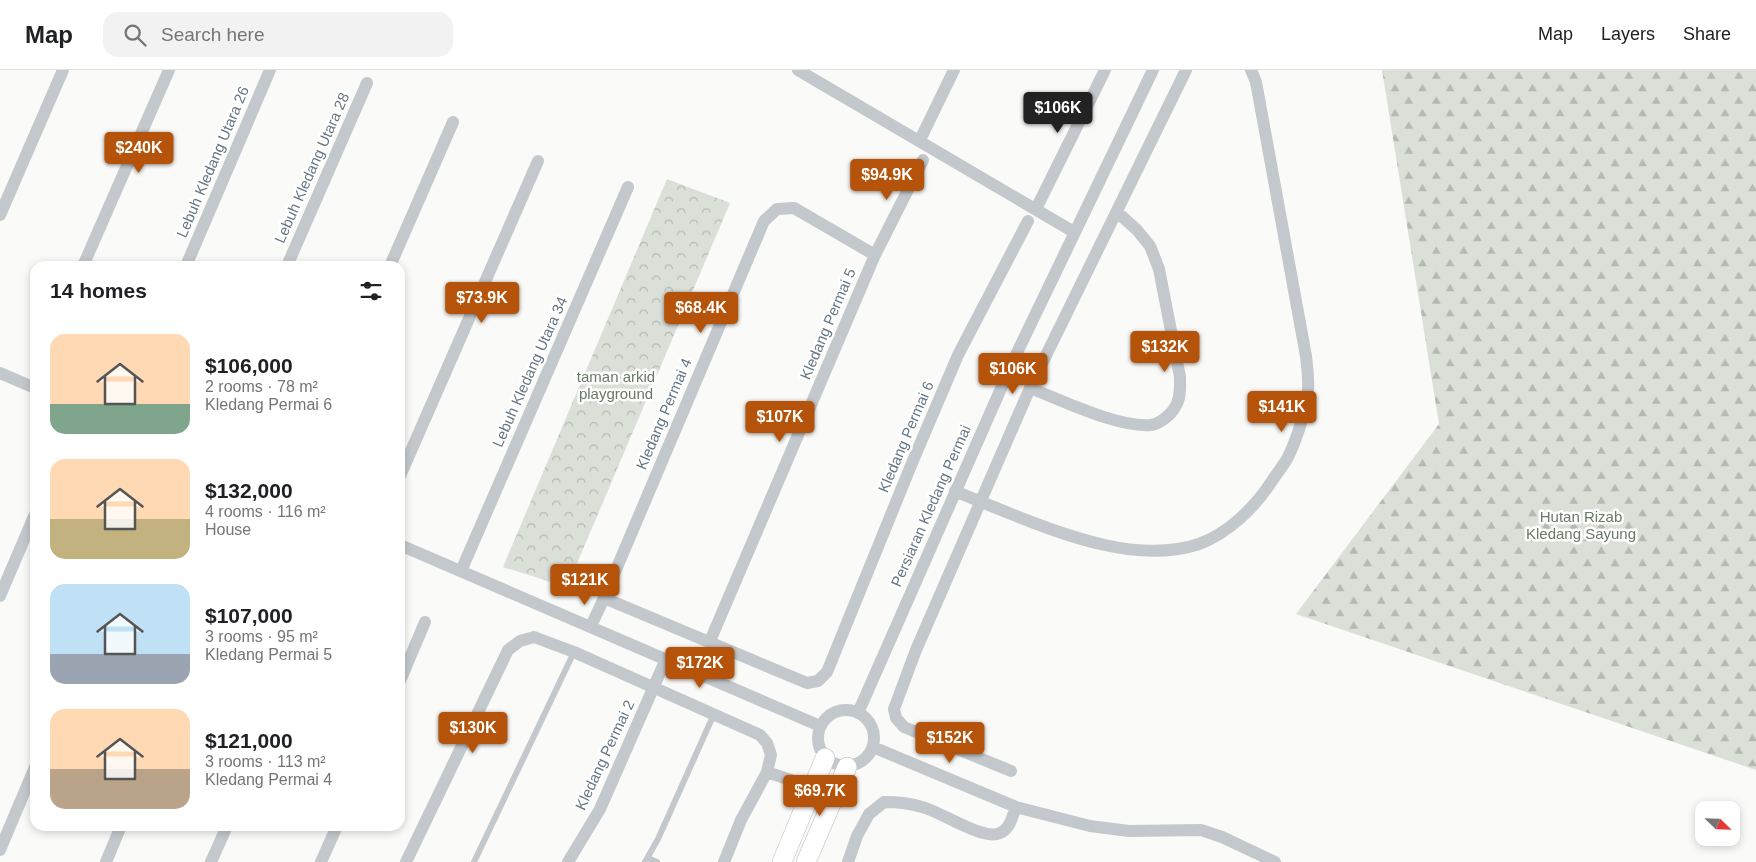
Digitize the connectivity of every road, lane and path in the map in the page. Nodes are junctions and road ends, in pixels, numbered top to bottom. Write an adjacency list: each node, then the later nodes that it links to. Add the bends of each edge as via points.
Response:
1 (63, 70): 18 (street)
2 (170, 70): 22 (street)
3 (270, 70): 23 (street, Lebuh Kledang Utara 26)
4 (798, 70): 12 (street)
5 (954, 70): 12 (street)
6 (1105, 70): 16 (street)
7 (1153, 70): 20 (street, Persiaran Kledang Permai)
8 (1186, 70): 17 (street)
9 (1251, 70): 31 (street, via 1256,82 1306,356 1308,390 1303,416 1288,457 1267,490 1237,522 1199,544 1163,551 1090,543)
10 (367, 83): 24 (street, Lebuh Kledang Utara 28)
11 (453, 122): 25 (street)
12 (920, 140): 16 (street)
13 (923, 160): 21 (street, Kledang Permai 5)
14 (538, 161): 29 (street)
15 (628, 187): 34 (street, Lebuh Kledang Utara 34)
16 (1036, 209): 20 (street)
17 (1116, 212): 28 (street); 28 (street, via 1150,246 1159,269 1180,377 1180,395 1175,407 1167,417 1152,425 1133,424)
18 (0, 215)
19 (1028, 221): 39 (street, Kledang Permai 6, via 958,355 827,672 818,681 807,683)
20 (1074, 232): 30 (street, Persiaran Kledang Permai)
21 (875, 255): 36 (street, Kledang Permai 4, via 794,208 777,209 764,221); 39 (street, Kledang Permai 5)
22 (85, 261)
23 (188, 261)
24 (289, 261)
25 (392, 261)
26 (0, 373): 27 (street)
27 (30, 382)
28 (1030, 388): 31 (street)
29 (405, 465)
30 (955, 491): 31 (street); 44 (street, Persiaran Kledang Permai)
31 (982, 502): 50 (street, via 916,650 894,709 896,718 904,727)
32 (30, 526): 35 (street)
33 (405, 547): 34 (street)
34 (461, 570): 38 (street)
35 (0, 596)
36 (604, 598): 38 (street, Kledang Permai 4); 39 (street)
37 (425, 622): 42 (street)
38 (590, 626): 41 (street)
39 (710, 641)
40 (574, 652): 43 (street); 63 (street, via 534,637 520,641 508,650); 64 (lane)
41 (666, 659): 43 (street, Kledang Permai 2); 46 (street)
42 (405, 669)
43 (653, 689): 45 (street); 65 (street, Kledang Permai 2, via 600,809)
44 (858, 713): 46 (street, via 836,712); 47 (street, via 870,724)
45 (714, 714): 51 (street, via 760,735 771,754); 59 (lane)
46 (820, 726): 48 (street, via 818,743)
47 (873, 747): 49 (street, via 863,761); 54 (street)
48 (825, 758): 49 (street); 53 (main road)
49 (847, 767): 69 (main road)
50 (1011, 771)
51 (766, 772): 53 (street); 67 (street)
52 (30, 779): 58 (street)
53 (814, 788): 68 (main road)
54 (1016, 807): 70 (street, via 1008,827 998,834 984,834 923,807 884,802 869,814); 71 (street, via 1090,826 1129,831 1201,830)
55 (119, 831): 60 (street)
56 (225, 831): 61 (street)
57 (335, 831): 62 (street)
58 (0, 850)
59 (647, 860): 66 (lane)
60 (106, 862)
61 (211, 862)
62 (321, 862)
63 (406, 862)
64 (474, 862)
65 (568, 862)
66 (657, 862)
67 (724, 862)
68 (782, 862)
69 (806, 862)
70 (848, 862)
71 (1275, 862)

